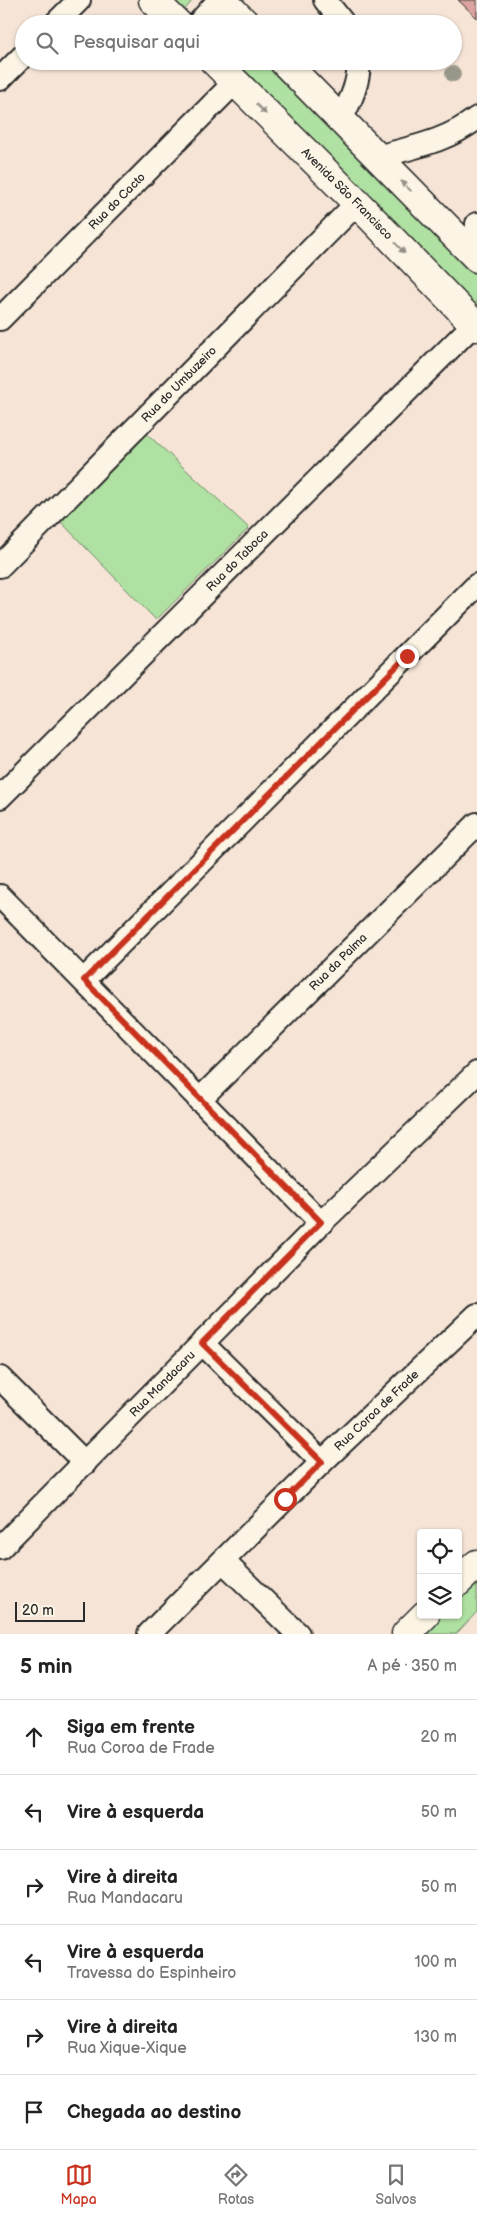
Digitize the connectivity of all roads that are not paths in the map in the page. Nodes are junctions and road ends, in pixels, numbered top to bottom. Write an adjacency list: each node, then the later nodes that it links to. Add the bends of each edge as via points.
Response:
1 (79, 0): 5 (street)
2 (153, 0): 6 (main road)
3 (221, 0): 7 (street); 8 (main road)
4 (325, 0): 9 (street)
5 (64, 15)
6 (169, 15)
7 (207, 15)
8 (237, 15)
9 (337, 15)
10 (15, 64): 14 (street)
11 (222, 70): 15 (main road, Avenida São Francisco)
12 (293, 70): 17 (main road)
13 (359, 70): 17 (street, via 353,94)
14 (0, 79)
15 (234, 83): 19 (main road, Avenida São Francisco, one-way to 19); 23 (street, Rua do Cacto)
16 (477, 118): 18 (street, via 447,137)
17 (341, 119): 18 (main road)
18 (377, 157): 22 (main road, one-way to 18)
19 (357, 203): 24 (main road, Avenida São Francisco, one-way to 24); 25 (street, Rua do Umbuzeiro)
20 (477, 224): 21 (street)
21 (477, 240)
22 (477, 258)
23 (0, 319)
24 (476, 326): 27 (street, Rua do Taboca)
25 (0, 566)
26 (477, 585): 30 (street)
27 (0, 797)
28 (477, 824): 32 (street, Rua da Palma)
29 (0, 896): 30 (street)
30 (84, 980): 32 (street)
31 (477, 1073): 33 (street, Rua Mandacaru)
32 (199, 1100): 33 (street)
33 (321, 1222): 35 (street, Rua Mandacaru)
34 (477, 1315): 37 (street, Rua Coroa de Frade)
35 (202, 1343): 37 (street); 38 (street, Rua Mandacaru)
36 (0, 1378): 38 (street)
37 (322, 1462): 40 (street, Rua Coroa de Frade)
38 (85, 1464): 39 (street, Rua Mandacaru)
39 (0, 1548)
40 (223, 1561): 44 (street, Rua Coroa de Frade); 45 (street)
41 (477, 1564): 42 (main road)
42 (462, 1578)
43 (421, 1619): 46 (main road)
44 (149, 1634)
45 (298, 1634)
46 (406, 1634)

